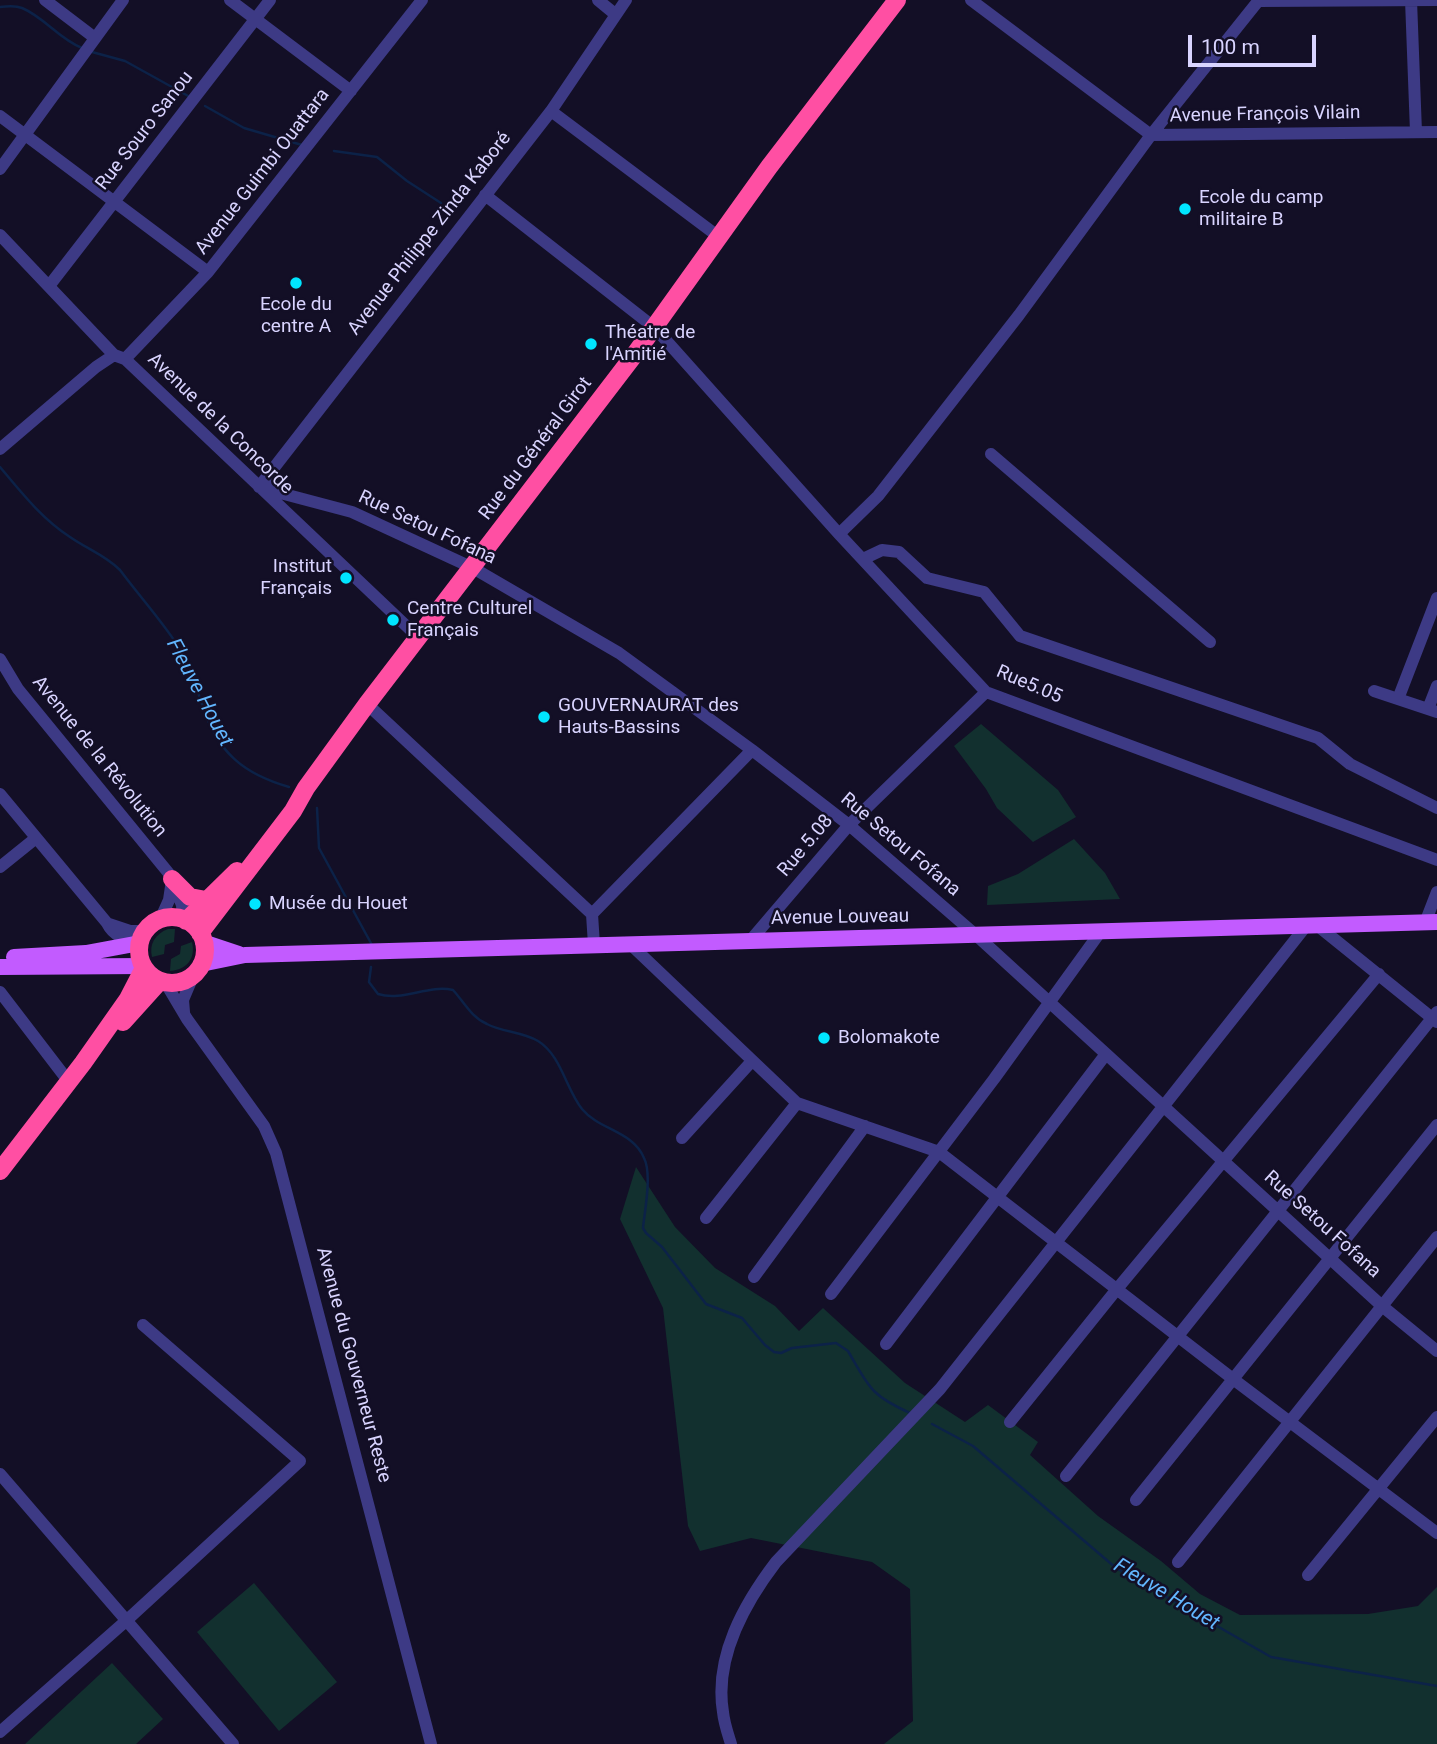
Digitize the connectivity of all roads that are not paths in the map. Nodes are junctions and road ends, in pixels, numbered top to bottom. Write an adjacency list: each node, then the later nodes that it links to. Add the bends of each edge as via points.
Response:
1 (45, 0): 15 (street)
2 (123, 0): 15 (street)
3 (230, 0): 14 (street)
4 (270, 0): 14 (street, Rue Souro Sanou)
5 (598, 0): 13 (street)
6 (626, 0): 13 (street, Avenue Philippe Zinda Kaboré)
7 (897, 0): 27 (highway, Rue du Général Girot)
8 (971, 0): 21 (street, Avenue François Vilain)
9 (1259, 0): 11 (street); 21 (street)
10 (420, 1): 16 (street, Avenue Guimbi Ouattara)
11 (1411, 1): 12 (street); 19 (street)
12 (1437, 1)
13 (615, 14): 17 (street, Avenue Philippe Zinda Kaboré)
14 (256, 19): 16 (street); 25 (street, Rue Souro Sanou)
15 (90, 45): 22 (street)
16 (351, 91): 28 (street, Avenue Guimbi Ouattara)
17 (551, 111): 24 (street, Avenue Philippe Zinda Kaboré); 27 (street)
18 (0, 116): 22 (street)
19 (1416, 132): 20 (street, Avenue François Vilain); 21 (street, Avenue François Vilain)
20 (1437, 132)
21 (1151, 135): 35 (street, via 1019,315 886,485)
22 (25, 136): 23 (street); 25 (street)
23 (0, 169)
24 (485, 195): 30 (street, Rue5.05); 34 (street, Avenue Philippe Zinda Kaboré)
25 (115, 202): 28 (street); 29 (street, Rue Souro Sanou)
26 (0, 234): 29 (street, Avenue de la Concorde)
27 (719, 237): 30 (highway, Rue du Général Girot)
28 (208, 272): 31 (street, Avenue Guimbi Ouattara)
29 (49, 286): 31 (street, Avenue de la Concorde)
30 (654, 328): 35 (street, Rue5.05); 37 (highway, Rue du Général Girot)
31 (120, 357): 32 (street, Avenue Guimbi Ouattara, via 96,367); 34 (street, Avenue de la Concorde)
32 (3, 446)
33 (991, 454): 40 (street)
34 (260, 485): 37 (street, Rue Setou Fofana, via 352,512); 39 (street, Avenue de la Concorde)
35 (839, 534): 36 (street, Rue5.05)
36 (863, 559): 44 (street, Rue5.05); 51 (street, via 881,550 899,552 927,578 984,592 1020,636 1318,738 1350,764)
37 (473, 568): 39 (highway, Rue du Général Girot); 48 (street, Rue Setou Fofana, via 619,653)
38 (1437, 598): 45 (street)
39 (419, 638): 46 (highway, Rue du Général Girot)
40 (1210, 642)
41 (0, 659): 56 (street, Avenue de la Révolution, via 18,689)
42 (1437, 686): 47 (street)
43 (1374, 691): 45 (street)
44 (986, 692): 52 (street, Rue 5.08); 54 (street, Rue5.05)
45 (1398, 699): 47 (street)
46 (367, 704): 49 (highway, Rue du Général Girot); 59 (street)
47 (1433, 711)
48 (752, 750): 52 (street, Rue Setou Fofana); 59 (street)
49 (306, 788): 58 (highway, via 233,876); 67 (highway)
50 (0, 794): 53 (street)
51 (1437, 808)
52 (849, 825): 66 (street, Rue Setou Fofana); 68 (street, Rue 5.08)
53 (36, 838): 55 (street); 62 (street)
54 (1437, 860)
55 (0, 867)
56 (172, 877): 58 (highway, via 190,897); 60 (street, Avenue de la Révolution); 65 (street, via 169,900)
57 (1437, 891): 61 (street)
58 (206, 900): 60 (highway)
59 (592, 914): 70 (street)
60 (184, 920): 65 (highway, via 172,918); 67 (highway)
61 (1431, 922): 63 (main road, Avenue Louveau)
62 (107, 923): 65 (street); 65 (street, via 110,929)
63 (1312, 926): 64 (main road, Avenue Louveau); 76 (street); 86 (street)
64 (1101, 931): 66 (main road, Avenue Louveau); 79 (street)
65 (142, 935): 72 (main road, via 86,953); 75 (highway)
66 (977, 936): 68 (main road, Avenue Louveau); 79 (street, Rue Setou Fofana)
67 (202, 937): 71 (main road, Avenue Louveau, via 226,951); 74 (highway, via 204,953)
68 (750, 941): 69 (main road, Avenue Louveau)
69 (630, 944): 70 (main road, Avenue Louveau); 83 (street)
70 (594, 945): 71 (main road, Avenue Louveau)
71 (245, 955): 74 (main road, Avenue Louveau)
72 (0, 957)
73 (0, 967): 75 (main road)
74 (198, 969): 77 (highway, via 183,981); 81 (street, via 183,1000)
75 (142, 970): 77 (highway); 84 (highway, via 128,999)
76 (1379, 974): 80 (street); 91 (street)
77 (163, 981): 81 (street, Avenue du Gouverneur Reste); 84 (highway)
78 (0, 992): 84 (street)
79 (1049, 1002): 82 (street, Rue Setou Fofana); 90 (street)
80 (1435, 1018): 94 (street)
81 (187, 1019): 121 (street, Avenue du Gouverneur Reste, via 264,1126 276,1153)
82 (1106, 1054): 86 (street, Rue Setou Fofana); 93 (street)
83 (752, 1061): 85 (street); 89 (street)
84 (69, 1082): 92 (highway)
85 (797, 1103): 88 (street); 95 (street)
86 (1163, 1106): 91 (street, Rue Setou Fofana); 97 (street)
87 (1437, 1125): 98 (street)
88 (864, 1126): 90 (street); 99 (street)
89 (682, 1139)
90 (939, 1152): 93 (street); 101 (street)
91 (1223, 1161): 94 (street, Rue Setou Fofana); 100 (street)
92 (0, 1171)
93 (997, 1197): 97 (street); 105 (street)
94 (1278, 1212): 98 (street, Rue Setou Fofana); 104 (street)
95 (706, 1218)
96 (1437, 1237): 102 (street)
97 (1055, 1242): 100 (street); 122 (street, via 940,1389 754,1591 727,1649 722,1710)
98 (1330, 1259): 102 (street, Rue Setou Fofana); 107 (street)
99 (754, 1278)
100 (1117, 1289): 104 (street); 109 (street)
101 (831, 1294)
102 (1382, 1306): 106 (street, Rue Setou Fofana); 110 (street)
103 (143, 1325): 118 (street, via 300,1461)
104 (1178, 1336): 107 (street); 112 (street)
105 (886, 1344)
106 (1437, 1352)
107 (1233, 1379): 110 (street); 114 (street)
108 (1437, 1417): 113 (street)
109 (1010, 1422)
110 (1290, 1422): 113 (street); 116 (street)
111 (0, 1474): 118 (street)
112 (1066, 1476)
113 (1378, 1489): 115 (street); 117 (street)
114 (1136, 1500)
115 (1437, 1533)
116 (1178, 1562)
117 (1308, 1575)
118 (127, 1620): 119 (street); 120 (street)
119 (0, 1732)
120 (233, 1744)
121 (431, 1744)
122 (731, 1744)

